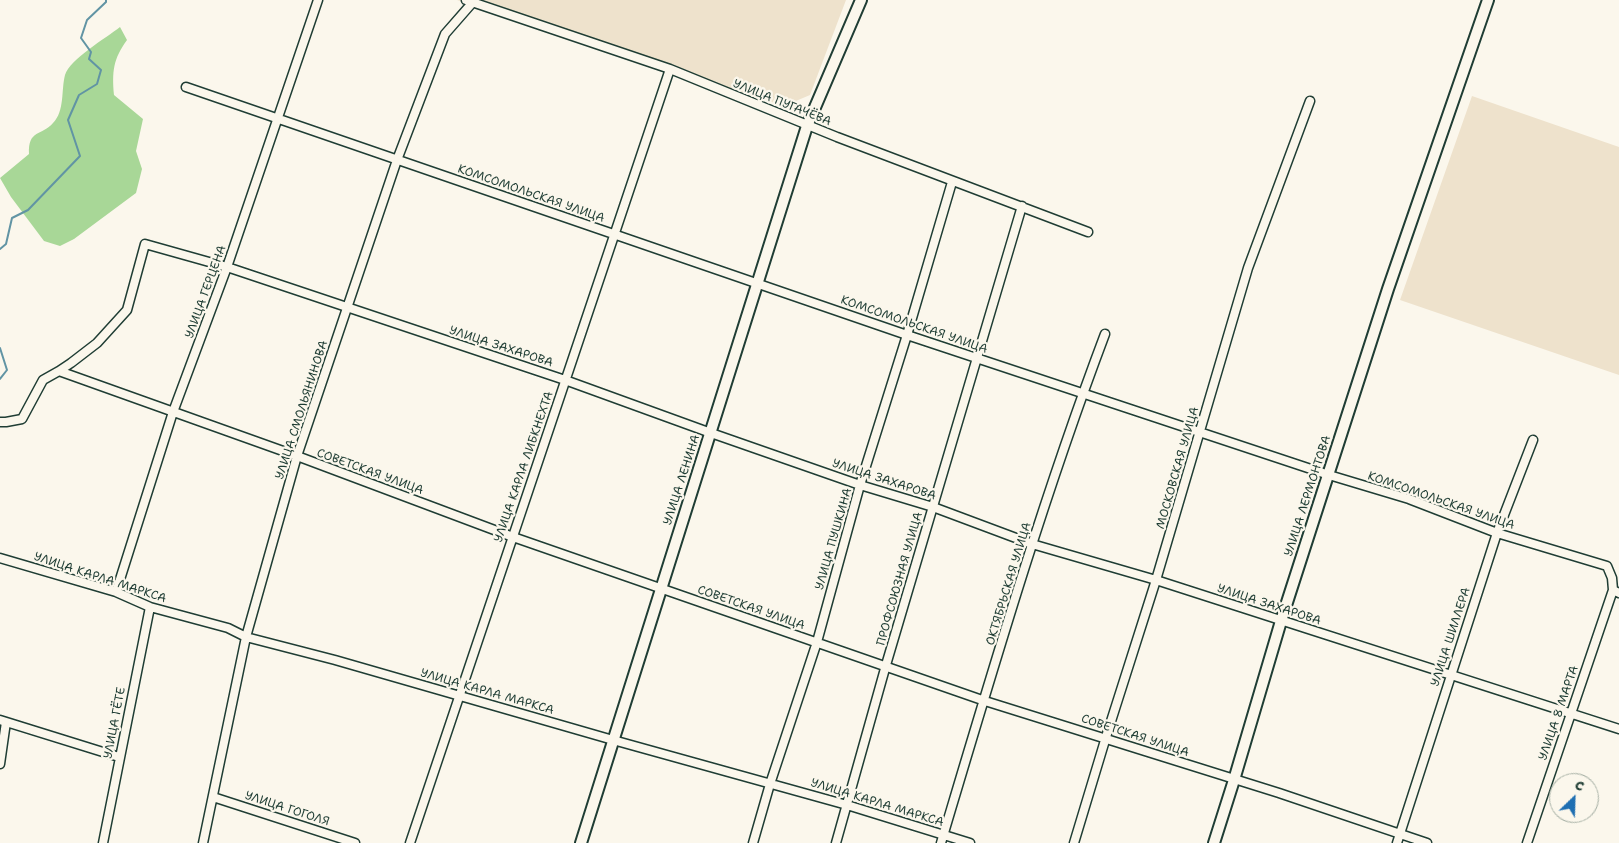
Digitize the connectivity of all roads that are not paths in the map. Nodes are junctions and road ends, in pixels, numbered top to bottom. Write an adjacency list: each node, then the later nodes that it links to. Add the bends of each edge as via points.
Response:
1 (318, 0): 8 (street, УЛИЦА ГЕРЦЕНА)
2 (862, 0): 9 (street, УЛИЦА ЛЕНИНА)
3 (1488, 0): 30 (street, УЛИЦА ЛЕРМОНТОВА, via 1388,289)
4 (469, 1): 5 (street, УЛИЦА ПУГАЧЁВА); 10 (street, УЛИЦА СМОЛЬЯНИНОВА, via 445,34)
5 (670, 69): 9 (street, УЛИЦА ПУГАЧЁВА); 14 (street, УЛИЦА КАРЛА ЛИБКНЕХТА)
6 (186, 88): 8 (street, КОМСОМОЛЬСКАЯ УЛИЦА)
7 (1310, 102): 26 (street, МОСКОВСКАЯ УЛИЦА, via 1248,268)
8 (278, 120): 10 (street, КОМСОМОЛЬСКАЯ УЛИЦА); 15 (street, УЛИЦА ГЕРЦЕНА)
9 (807, 126): 11 (street, УЛИЦА ПУГАЧЁВА); 16 (street, УЛИЦА ЛЕНИНА)
10 (397, 160): 14 (street, КОМСОМОЛЬСКАЯ УЛИЦА); 17 (street, УЛИЦА СМОЛЬЯНИНОВА)
11 (952, 182): 12 (street, УЛИЦА ПУГАЧЁВА); 19 (street, УЛИЦА ПУШКИНА)
12 (1022, 206): 13 (street, УЛИЦА ПУГАЧЁВА); 20 (street, ПРОФСОЮЗНАЯ УЛИЦА)
13 (1088, 232)
14 (614, 234): 16 (street, КОМСОМОЛЬСКАЯ УЛИЦА); 22 (street, УЛИЦА КАРЛА ЛИБКНЕХТА)
15 (227, 267): 17 (street, УЛИЦА ЗАХАРОВА); 21 (street, УЛИЦА ЗАХАРОВА, via 145,244 127,310 97,343); 24 (street, УЛИЦА ГЕРЦЕНА)
16 (758, 285): 19 (street, КОМСОМОЛЬСКАЯ УЛИЦА); 27 (street, УЛИЦА ЛЕНИНА)
17 (347, 308): 22 (street, УЛИЦА ЗАХАРОВА); 29 (street, УЛИЦА СМОЛЬЯНИНОВА)
18 (1105, 334): 23 (street, ОКТЯБРЬСКАЯ УЛИЦА)
19 (907, 335): 20 (street, КОМСОМОЛЬСКАЯ УЛИЦА); 31 (street, УЛИЦА ПУШКИНА)
20 (976, 358): 23 (street, КОМСОМОЛЬСКАЯ УЛИЦА); 32 (street, ПРОФСОЮЗНАЯ УЛИЦА)
21 (58, 371): 24 (street, СОВЕТСКАЯ УЛИЦА); 25 (street, via 43,380 22,419)
22 (565, 380): 27 (street, УЛИЦА ЗАХАРОВА); 34 (street, УЛИЦА КАРЛА ЛИБКНЕХТА)
23 (1083, 394): 26 (street, КОМСОМОЛЬСКАЯ УЛИЦА); 35 (street, ОКТЯБРЬСКАЯ УЛИЦА)
24 (174, 412): 29 (street, СОВЕТСКАЯ УЛИЦА); 40 (street, УЛИЦА ГЕРЦЕНА)
25 (0, 422)
26 (1200, 432): 30 (street, КОМСОМОЛЬСКАЯ УЛИЦА); 37 (street, МОСКОВСКАЯ УЛИЦА)
27 (710, 433): 31 (street, УЛИЦА ЗАХАРОВА); 38 (street, УЛИЦА ЛЕНИНА)
28 (1533, 440): 33 (street, УЛИЦА ШИЛЛЕРА)
29 (297, 456): 34 (street, СОВЕТСКАЯ УЛИЦА); 43 (street, УЛИЦА СМОЛЬЯНИНОВА)
30 (1329, 474): 33 (street, КОМСОМОЛЬСКАЯ УЛИЦА, via 1409,499); 42 (street, УЛИЦА ЛЕРМОНТОВА)
31 (860, 485): 32 (street, УЛИЦА ЗАХАРОВА); 44 (street, УЛИЦА ПУШКИНА)
32 (932, 507): 35 (street, УЛИЦА ЗАХАРОВА); 45 (street, ПРОФСОЮЗНАЯ УЛИЦА)
33 (1497, 533): 39 (street, КОМСОМОЛЬСКАЯ УЛИЦА, via 1607,566); 46 (street, УЛИЦА ШИЛЛЕРА)
34 (513, 537): 38 (street, СОВЕТСКАЯ УЛИЦА); 47 (street, УЛИЦА КАРЛА ЛИБКНЕХТА)
35 (1032, 544): 37 (street, УЛИЦА ЗАХАРОВА); 48 (street, ОКТЯБРЬСКАЯ УЛИЦА)
36 (0, 558): 40 (street, УЛИЦА КАРЛА МАРКСА)
37 (1156, 580): 42 (street, УЛИЦА ЗАХАРОВА); 52 (street, МОСКОВСКАЯ УЛИЦА)
38 (661, 588): 44 (street, СОВЕТСКАЯ УЛИЦА); 53 (street, УЛИЦА ЛЕНИНА)
39 (1616, 591): 49 (street, УЛИЦА 8 МАРТА)
40 (116, 592): 41 (street, УЛИЦА КАРЛА МАРКСА)
41 (150, 607): 43 (street, УЛИЦА КАРЛА МАРКСА, via 228,628); 54 (street, УЛИЦА ГЁТЕ)
42 (1281, 620): 46 (street, УЛИЦА ЗАХАРОВА); 56 (street, УЛИЦА ЛЕРМОНТОВА)
43 (246, 637): 47 (street, УЛИЦА КАРЛА МАРКСА); 58 (street, УЛИЦА СМОЛЬЯНИНОВА)
44 (817, 642): 45 (street, СОВЕТСКАЯ УЛИЦА); 57 (street, УЛИЦА ПУШКИНА)
45 (886, 665): 48 (street, СОВЕТСКАЯ УЛИЦА); 59 (street, ПРОФСОЮЗНАЯ УЛИЦА)
46 (1450, 676): 49 (street, УЛИЦА ЗАХАРОВА); 60 (street, УЛИЦА ШИЛЛЕРА)
47 (460, 696): 53 (street, УЛИЦА КАРЛА МАРКСА); 65 (street, УЛИЦА КАРЛА ЛИБКНЕХТА)
48 (985, 701): 52 (street, СОВЕТСКАЯ УЛИЦА); 61 (street, ОКТЯБРЬСКАЯ УЛИЦА)
49 (1570, 714): 51 (street, УЛИЦА ЗАХАРОВА); 74 (street, УЛИЦА 8 МАРТА)
50 (3, 721): 54 (street); 55 (street)
51 (1619, 729)
52 (1106, 738): 56 (street, СОВЕТСКАЯ УЛИЦА); 70 (street, МОСКОВСКАЯ УЛИЦА)
53 (613, 740): 57 (street, УЛИЦА КАРЛА МАРКСА); 66 (street, УЛИЦА ЛЕНИНА)
54 (119, 757): 62 (street, УЛИЦА ГЁТЕ)
55 (0, 764)
56 (1234, 780): 60 (street, СОВЕТСКАЯ УЛИЦА); 71 (street, УЛИЦА ЛЕРМОНТОВА)
57 (770, 784): 59 (street, УЛИЦА КАРЛА МАРКСА); 67 (street, УЛИЦА ПУШКИНА)
58 (213, 797): 63 (street, УЛИЦА СМОЛЬЯНИНОВА); 64 (street, УЛИЦА ГОГОЛЯ)
59 (847, 805): 61 (street, УЛИЦА КАРЛА МАРКСА); 68 (street, ПРОФСОЮЗНАЯ УЛИЦА)
60 (1400, 834): 72 (street, УЛИЦА ШИЛЛЕРА); 73 (street, СОВЕТСКАЯ УЛИЦА)
61 (942, 839): 69 (street, УЛИЦА КАРЛА МАРКСА)
62 (103, 843)
63 (203, 843)
64 (355, 843)
65 (410, 843)
66 (581, 843)
67 (753, 843)
68 (836, 843)
69 (970, 843)
70 (1074, 843)
71 (1214, 843)
72 (1397, 843)
73 (1427, 843)
74 (1527, 843)

